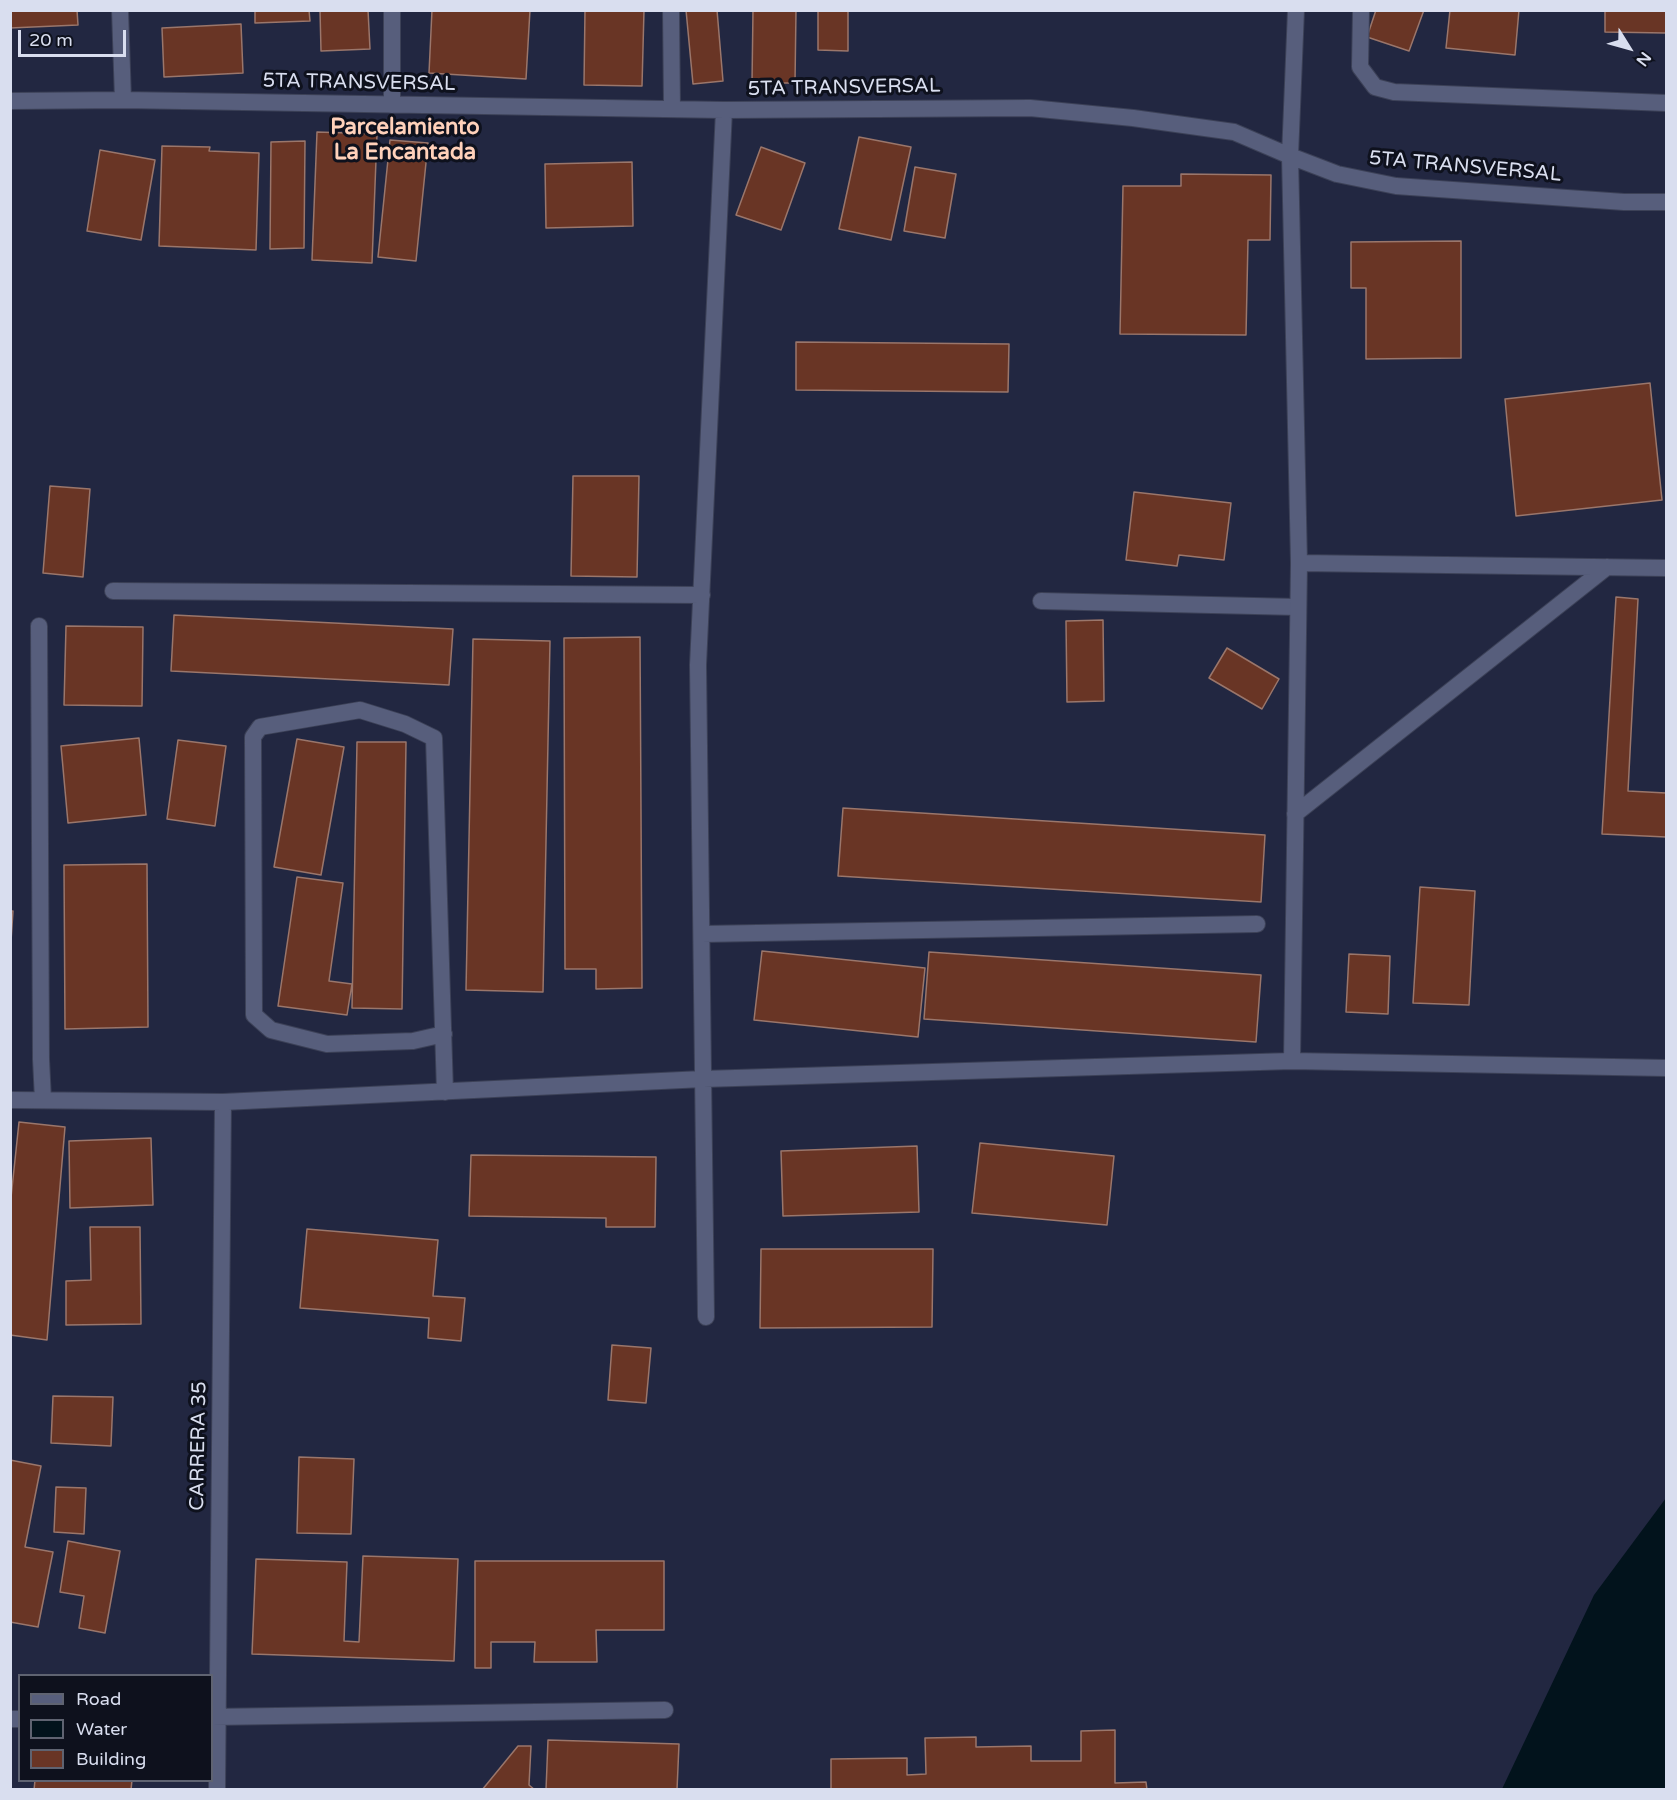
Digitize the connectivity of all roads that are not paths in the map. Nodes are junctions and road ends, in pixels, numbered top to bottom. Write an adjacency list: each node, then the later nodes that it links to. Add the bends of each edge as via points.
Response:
1 (120, 10): 6 (street)
2 (392, 10): 9 (street)
3 (671, 10): 10 (street)
4 (1296, 10): 12 (street)
5 (1361, 10): 8 (street, via 1360,67 1375,87 1394,92)
6 (123, 100): 7 (street, 5TA TRANSVERSAL); 9 (street, 5TA TRANSVERSAL)
7 (10, 101)
8 (1666, 103)
9 (392, 105): 10 (street, 5TA TRANSVERSAL)
10 (672, 109): 11 (street, 5TA TRANSVERSAL)
11 (724, 110): 12 (street, 5TA TRANSVERSAL, via 1030,108 1234,132); 18 (street)
12 (1290, 156): 13 (street, 5TA TRANSVERSAL, via 1337,174 1396,186); 14 (street)
13 (1666, 202)
14 (1299, 564): 15 (street); 20 (street)
15 (1607, 567): 16 (street); 22 (street)
16 (1666, 568)
17 (113, 591): 18 (street)
18 (702, 595): 24 (street, via 698,666)
19 (1041, 601): 20 (street)
20 (1297, 607): 22 (street)
21 (39, 626): 31 (street)
22 (1295, 814): 26 (street)
23 (1257, 924): 24 (street)
24 (702, 934): 28 (street)
25 (444, 1034): 25 (street, via 434,738 360,710 260,727 253,737 254,1015 271,1030 327,1044 413,1041); 29 (street)
26 (1292, 1061): 27 (street); 28 (street)
27 (1666, 1068)
28 (703, 1079): 29 (street); 33 (street)
29 (445, 1092): 32 (street)
30 (10, 1100): 31 (street)
31 (43, 1100): 32 (street)
32 (224, 1102): 35 (street, CARRERA 35)
33 (706, 1317)
34 (665, 1710): 35 (street)
35 (214, 1717): 36 (street, CARRERA 35)
36 (217, 1790)

